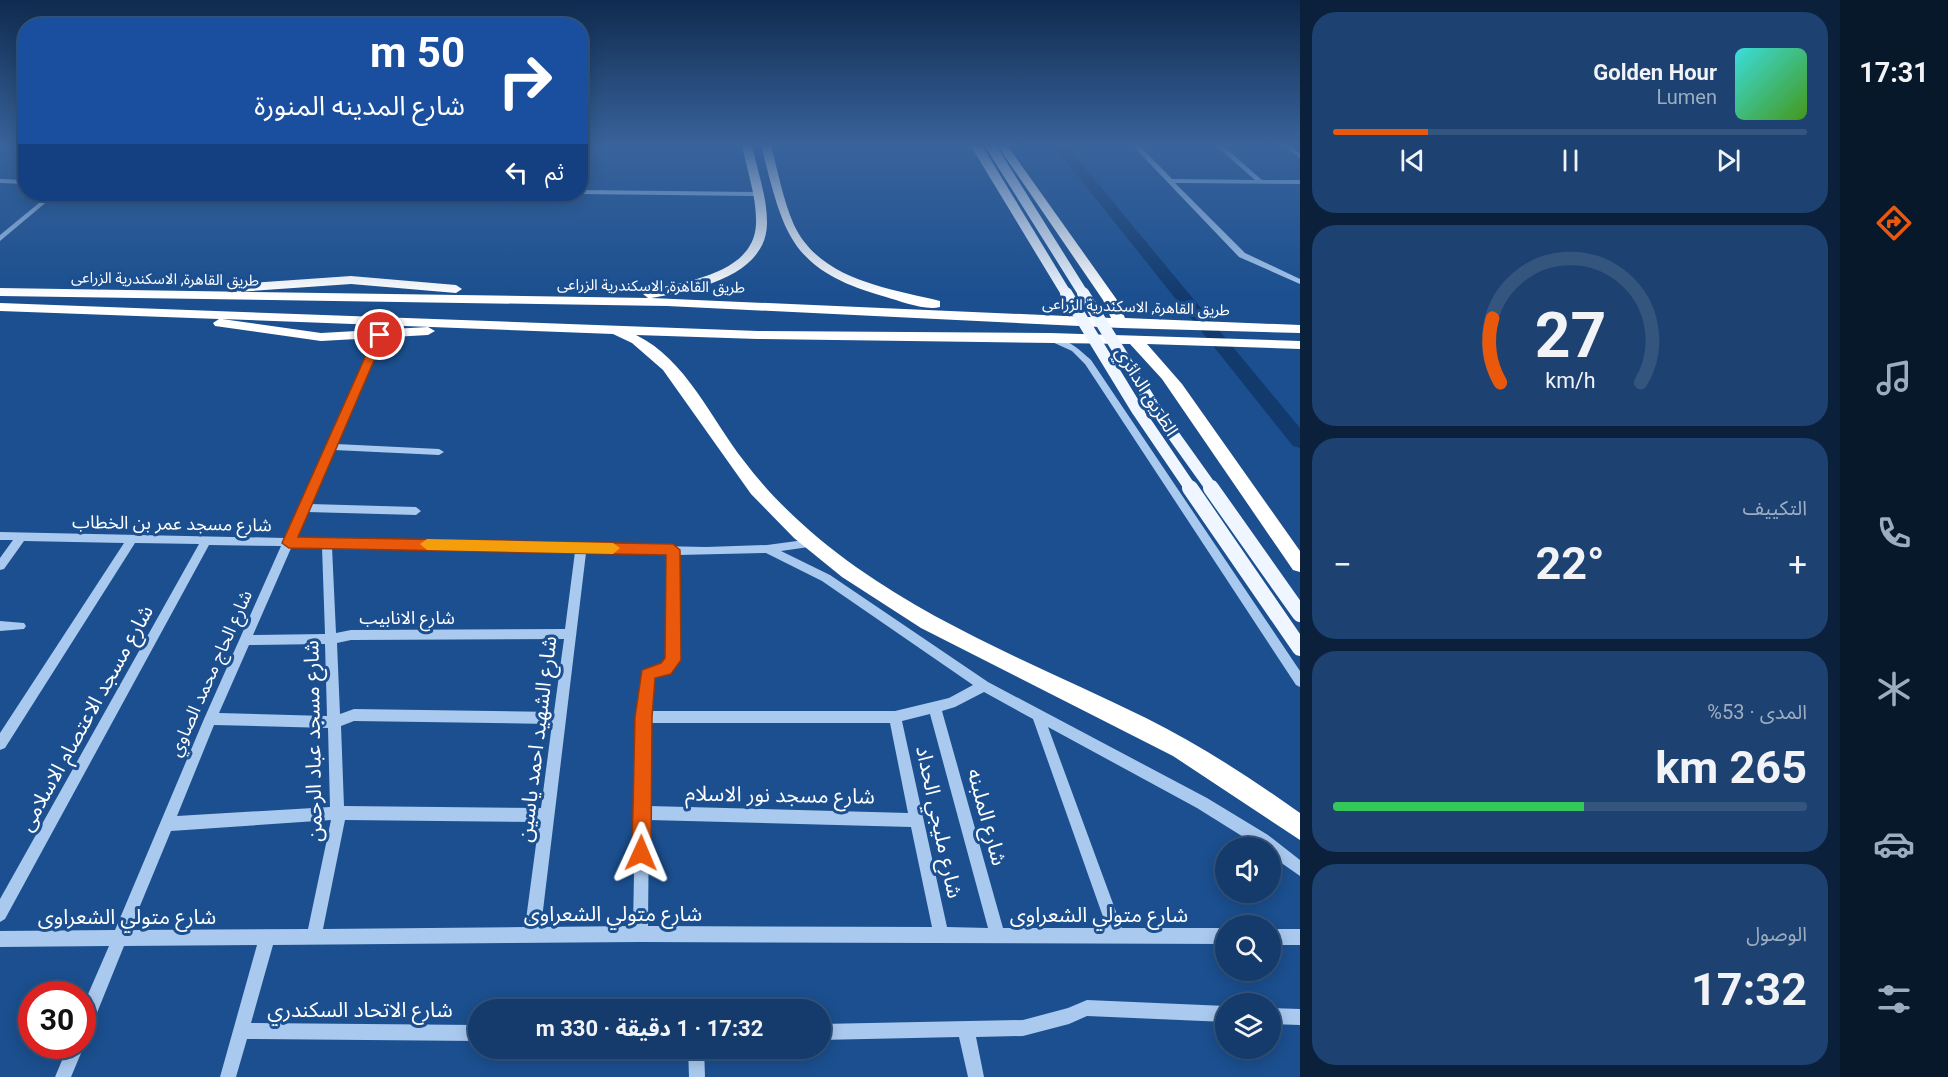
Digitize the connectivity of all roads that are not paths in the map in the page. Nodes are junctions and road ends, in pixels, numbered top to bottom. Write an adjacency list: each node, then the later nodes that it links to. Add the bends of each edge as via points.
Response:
1 (756, 195): 11 (highway, via 761,231 756,245 729,270 681,287)
2 (781, 195): 14 (highway, via 792,233 804,249 846,278 877,291)
3 (1007, 195): 45 (main road, الطريق الدائري, bridge, via 1138,411)
4 (1021, 195): 39 (main road, الطريق الدائري, bridge, via 1150,402)
5 (1037, 195): 16 (highway)
6 (1184, 195): 9 (street, via 1242,255)
7 (45, 201): 8 (street)
8 (0, 239)
9 (1300, 282)
10 (0, 292): 11 (highway, طريق القاهرة, الاسكندرية الزراعى)
11 (596, 300): 14 (highway, طريق القاهرة, الاسكندرية الزراعى)
12 (0, 307): 13 (highway, طريق القاهرة, الاسكندرية الزراعى)
13 (168, 312): 15 (highway, طريق القاهرة, الاسكندرية الزراعى); 19 (highway, via 292,335)
14 (1013, 318): 16 (highway, طريق القاهرة, الاسكندرية الزراعى)
15 (493, 324): 17 (highway, طريق القاهرة, الاسكندرية الزراعى); 19 (highway)
16 (1125, 324): 18 (highway, طريق القاهرة, الاسكندرية الزراعى)
17 (611, 328): 20 (highway, طريق القاهرة, الاسكندرية الزراعى, via 758,335); 33 (highway, via 643,345 682,385 744,473)
18 (1300, 329)
19 (380, 335): 23 (street, شارع الحاج محمد الصاوي)
20 (1050, 337): 21 (highway, طريق القاهرة, الاسكندرية الزراعى); 46 (street, via 1075,349 1088,362)
21 (1139, 341): 22 (highway, طريق القاهرة, الاسكندرية الزراعى); 37 (highway, via 1181,392)
22 (1300, 345)
23 (331, 447): 24 (street); 25 (street, شارع الحاج محمد الصاوي)
24 (439, 452)
25 (304, 508): 26 (street); 31 (street, شارع الحاج محمد الصاوي)
26 (416, 511)
27 (0, 536): 28 (street, شارع مسجد عمر بن الخطاب)
28 (22, 536): 29 (street, شارع مسجد عمر بن الخطاب); 38 (street)
29 (132, 539): 30 (street, شارع مسجد عمر بن الخطاب); 55 (street)
30 (206, 541): 31 (street, شارع مسجد عمر بن الخطاب); 63 (street, شارع مسجد الاعتصام الاسلامى)
31 (289, 543): 32 (street, شارع مسجد عمر بن الخطاب); 44 (street, شارع الحاج محمد الصاوي)
32 (327, 543): 34 (street, شارع مسجد عمر بن الخطاب); 43 (street, شارع مسجد عباد الرحمن)
33 (812, 543): 35 (street, شارع مسجد عمر بن الخطاب); 61 (highway, via 916,615 1177,746)
34 (581, 548): 36 (street, شارع مسجد عمر بن الخطاب); 42 (street, شارع الشهيد احمد ياسين)
35 (767, 549): 36 (street, شارع مسجد عمر بن الخطاب); 47 (street, via 826,578)
36 (673, 550): 49 (street, via 673,660 665,669 648,675)
37 (1300, 565)
38 (0, 566)
39 (1300, 614)
40 (0, 626): 41 (street)
41 (20, 626)
42 (570, 634): 43 (street, شارع الانابيب, via 351,635); 52 (street, شارع الشهيد احمد ياسين)
43 (331, 639): 44 (street, شارع الانابيب); 54 (street, شارع مسجد عباد الرحمن)
44 (245, 640): 53 (street, شارع الحاج محمد الصاوي)
45 (1300, 648)
46 (1300, 681)
47 (984, 686): 48 (street); 51 (street)
48 (935, 709): 50 (street); 67 (street, شارع الملبنه)
49 (643, 717): 50 (street); 57 (street)
50 (895, 717): 59 (street, شارع مليجي الحداد)
51 (1038, 717): 62 (street, via 1202,803 1263,840); 68 (street)
52 (560, 718): 54 (street, via 354,715); 58 (street, شارع الشهيد احمد ياسين)
53 (210, 720): 54 (street); 60 (street, شارع الحاج محمد الصاوي)
54 (335, 722): 56 (street, شارع مسجد عباد الرحمن)
55 (0, 744)
56 (337, 813): 58 (street); 60 (street); 71 (street, شارع مسجد عباد الرحمن, via 335,848)
57 (642, 813): 59 (street, شارع مسجد نور الاسلام); 64 (street)
58 (547, 815): 65 (street, شارع الشهيد احمد ياسين)
59 (917, 819): 66 (street, شارع مليجي الحداد)
60 (167, 824): 74 (street, شارع الحاج محمد الصاوي)
61 (1300, 828)
62 (1300, 869)
63 (0, 914)
64 (640, 934): 65 (street, شارع متولي الشعراوى); 66 (street, شارع متولي الشعراوى)
65 (532, 935): 71 (street, شارع متولي الشعراوى)
66 (941, 935): 67 (street, شارع متولي الشعراوى)
67 (998, 936): 68 (street, شارع متولي الشعراوى)
68 (1117, 936): 69 (street, شارع متولي الشعراوى)
69 (1215, 936)
70 (267, 937): 71 (street, شارع متولي الشعراوى); 74 (street, شارع متولي الشعراوى); 81 (street)
71 (314, 937)
72 (1281, 937): 73 (street)
73 (1300, 937)
74 (120, 938): 75 (street, شارع متولي الشعراوى); 76 (street, شارع الحاج محمد الصاوي)
75 (0, 939)
76 (96, 995)
77 (1215, 1014): 80 (street, via 1087,1008 1034,1026)
78 (1281, 1016): 79 (street)
79 (1300, 1017)
80 (966, 1031): 82 (street); 89 (street)
81 (241, 1032): 83 (street, شارع الاتحاد السكندري); 87 (street)
82 (831, 1032)
83 (468, 1033)
84 (71, 1059): 86 (street)
85 (696, 1059): 88 (street)
86 (63, 1077)
87 (228, 1077)
88 (697, 1077)
89 (976, 1077)

